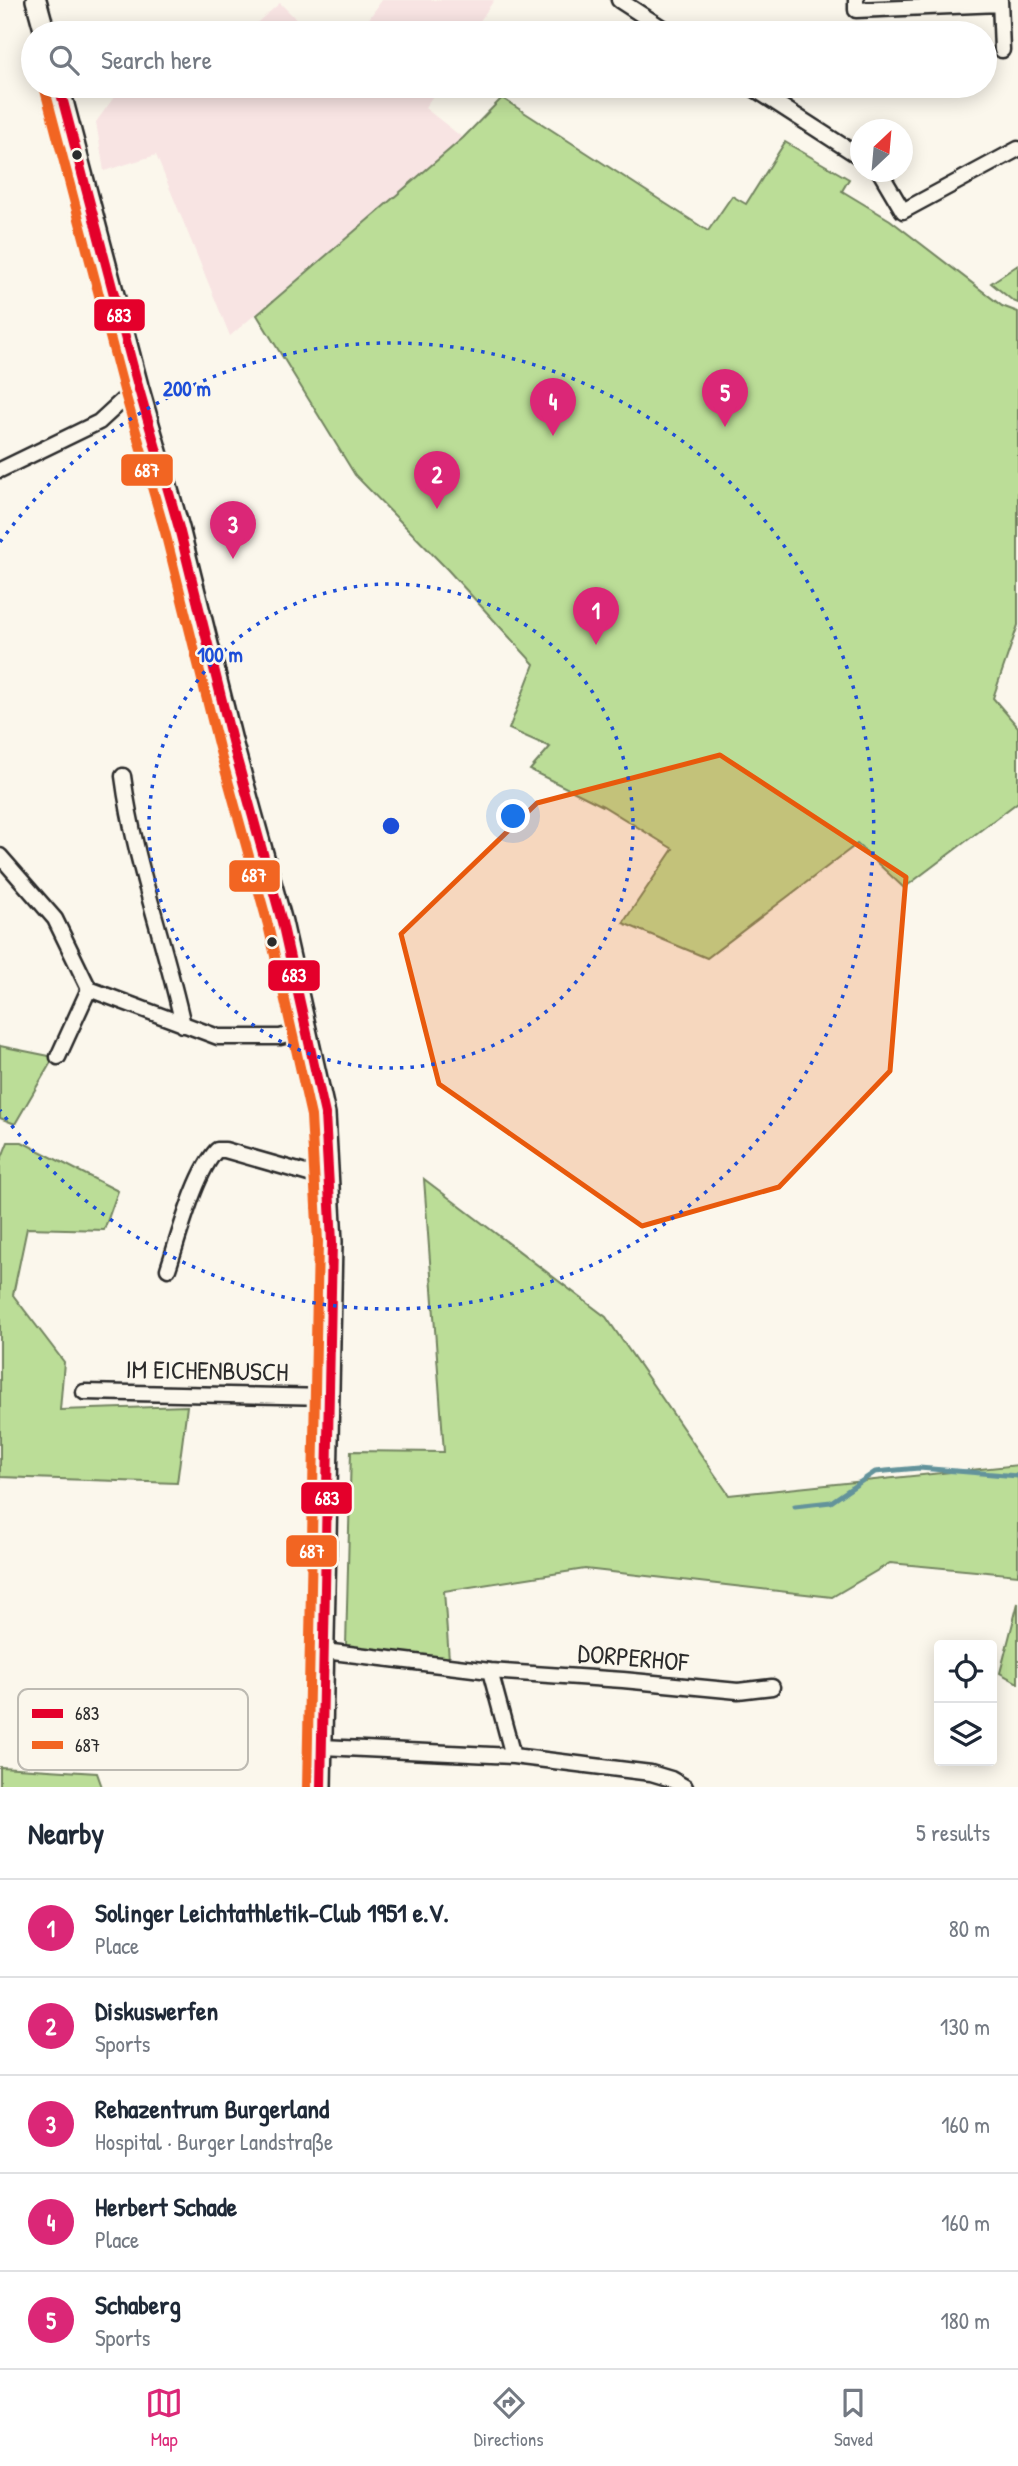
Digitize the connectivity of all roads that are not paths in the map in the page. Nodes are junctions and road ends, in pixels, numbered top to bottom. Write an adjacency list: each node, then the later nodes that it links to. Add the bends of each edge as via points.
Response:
1 (36, 0): 5 (main road)
2 (619, 0): 6 (street)
3 (856, 0): 4 (street, via 856,10)
4 (1000, 2): 7 (street)
5 (42, 21)
6 (651, 21)
7 (1002, 50)
8 (62, 98): 13 (main road)
9 (769, 98): 11 (street)
10 (1018, 149): 12 (street, via 903,211)
11 (850, 151)
12 (886, 182)
13 (138, 386): 14 (street, via 99,422); 19 (main road, via 179,527)
14 (0, 470)
15 (123, 776): 18 (street, via 127,811)
16 (0, 856): 17 (street, via 55,919)
17 (89, 989): 18 (street); 20 (street)
18 (183, 1025): 19 (street, via 218,1037 280,1037)
19 (308, 1031): 21 (main road, via 325,1114)
20 (58, 1057)
21 (330, 1180): 22 (street, via 217,1150 200,1177); 24 (main road)
22 (168, 1269)
23 (84, 1392): 24 (street, IM EICHENBUSCH)
24 (329, 1397): 25 (main road)
25 (324, 1651): 26 (street, DORPERHOF); 28 (main road)
26 (490, 1671): 27 (street, DORPERHOF, via 738,1691); 29 (street)
27 (772, 1687)
28 (322, 1747): 29 (street); 30 (main road)
29 (513, 1756): 31 (street, via 651,1773)
30 (321, 1787)
31 (685, 1787)

